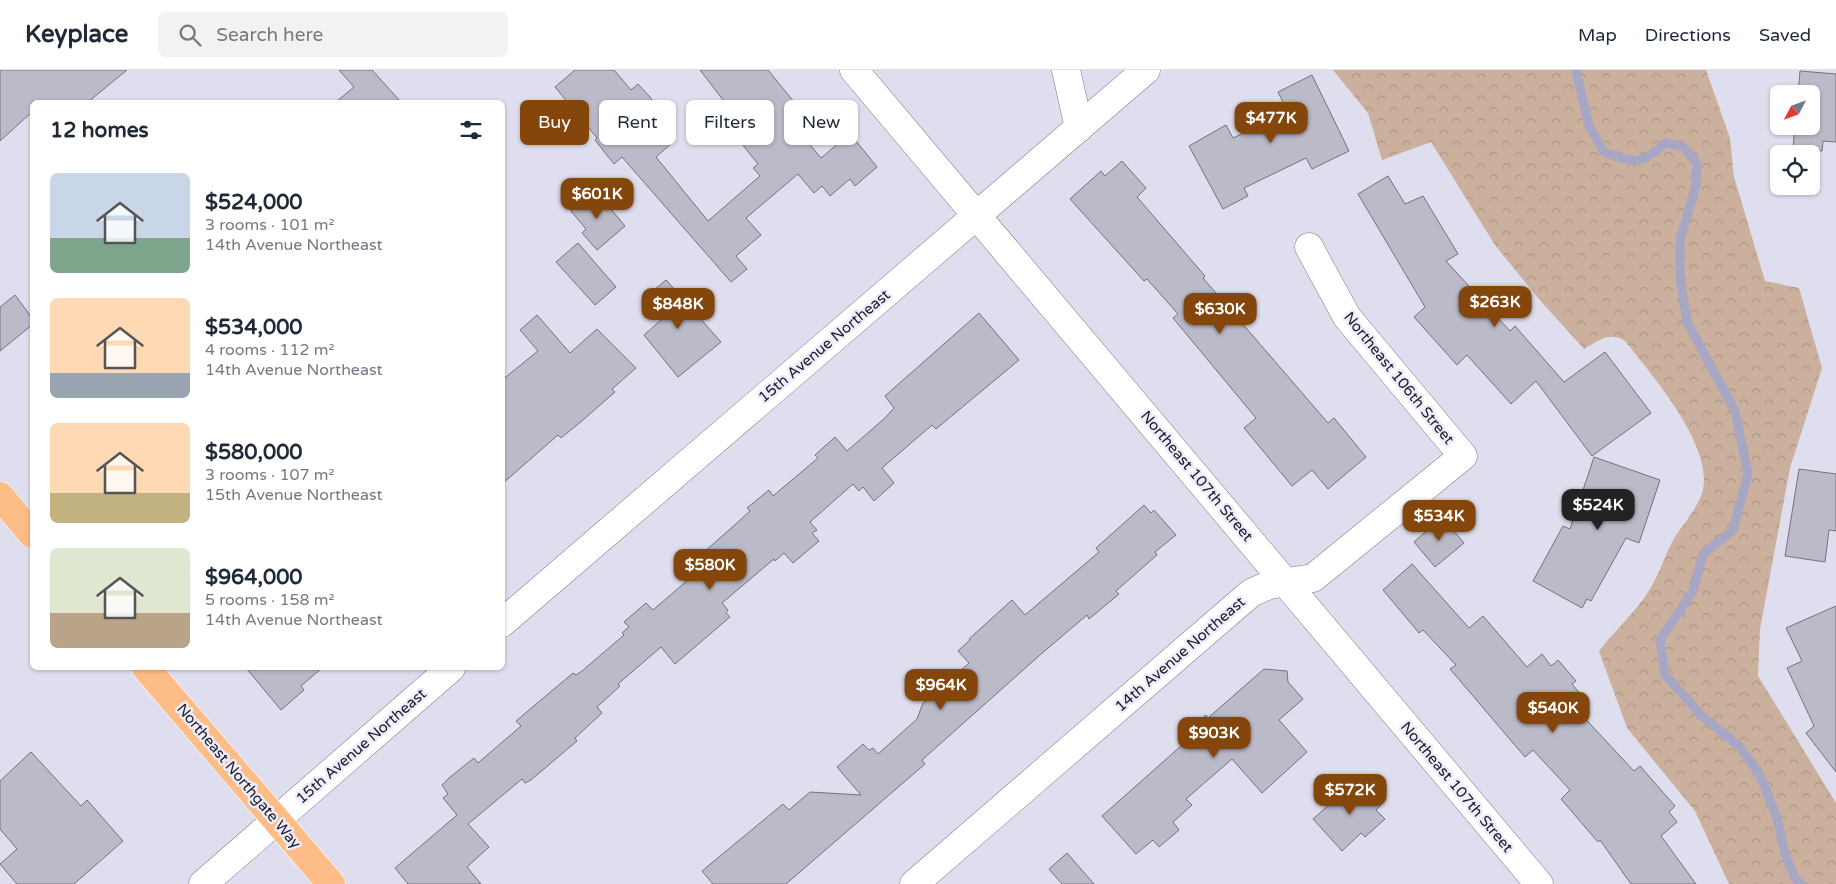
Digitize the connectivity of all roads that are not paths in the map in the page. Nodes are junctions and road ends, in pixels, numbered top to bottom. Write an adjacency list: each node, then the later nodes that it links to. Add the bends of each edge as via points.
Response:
1 (854, 70): 5 (street, Northeast 107th Street)
2 (1066, 70): 4 (street)
3 (1146, 70): 4 (street, 15th Avenue Northeast)
4 (1079, 128): 5 (street, 15th Avenue Northeast)
5 (977, 214): 10 (street, Northeast 107th Street); 11 (street, 15th Avenue Northeast)
6 (1309, 247): 7 (street, Northeast 106th Street, via 1347,318)
7 (1463, 456): 10 (street, 14th Avenue Northeast, via 1313,578)
8 (0, 496): 9 (main road)
9 (30, 532)
10 (1286, 582): 17 (street, 14th Avenue Northeast, via 1251,593); 18 (street, Northeast 107th Street)
11 (505, 620)
12 (148, 670): 14 (main road, Northeast Northgate Way)
13 (449, 670): 14 (street, 15th Avenue Northeast)
14 (276, 820): 15 (street, 15th Avenue Northeast); 16 (main road, Northeast Northgate Way)
15 (203, 884)
16 (331, 884)
17 (914, 884)
18 (1539, 884)

